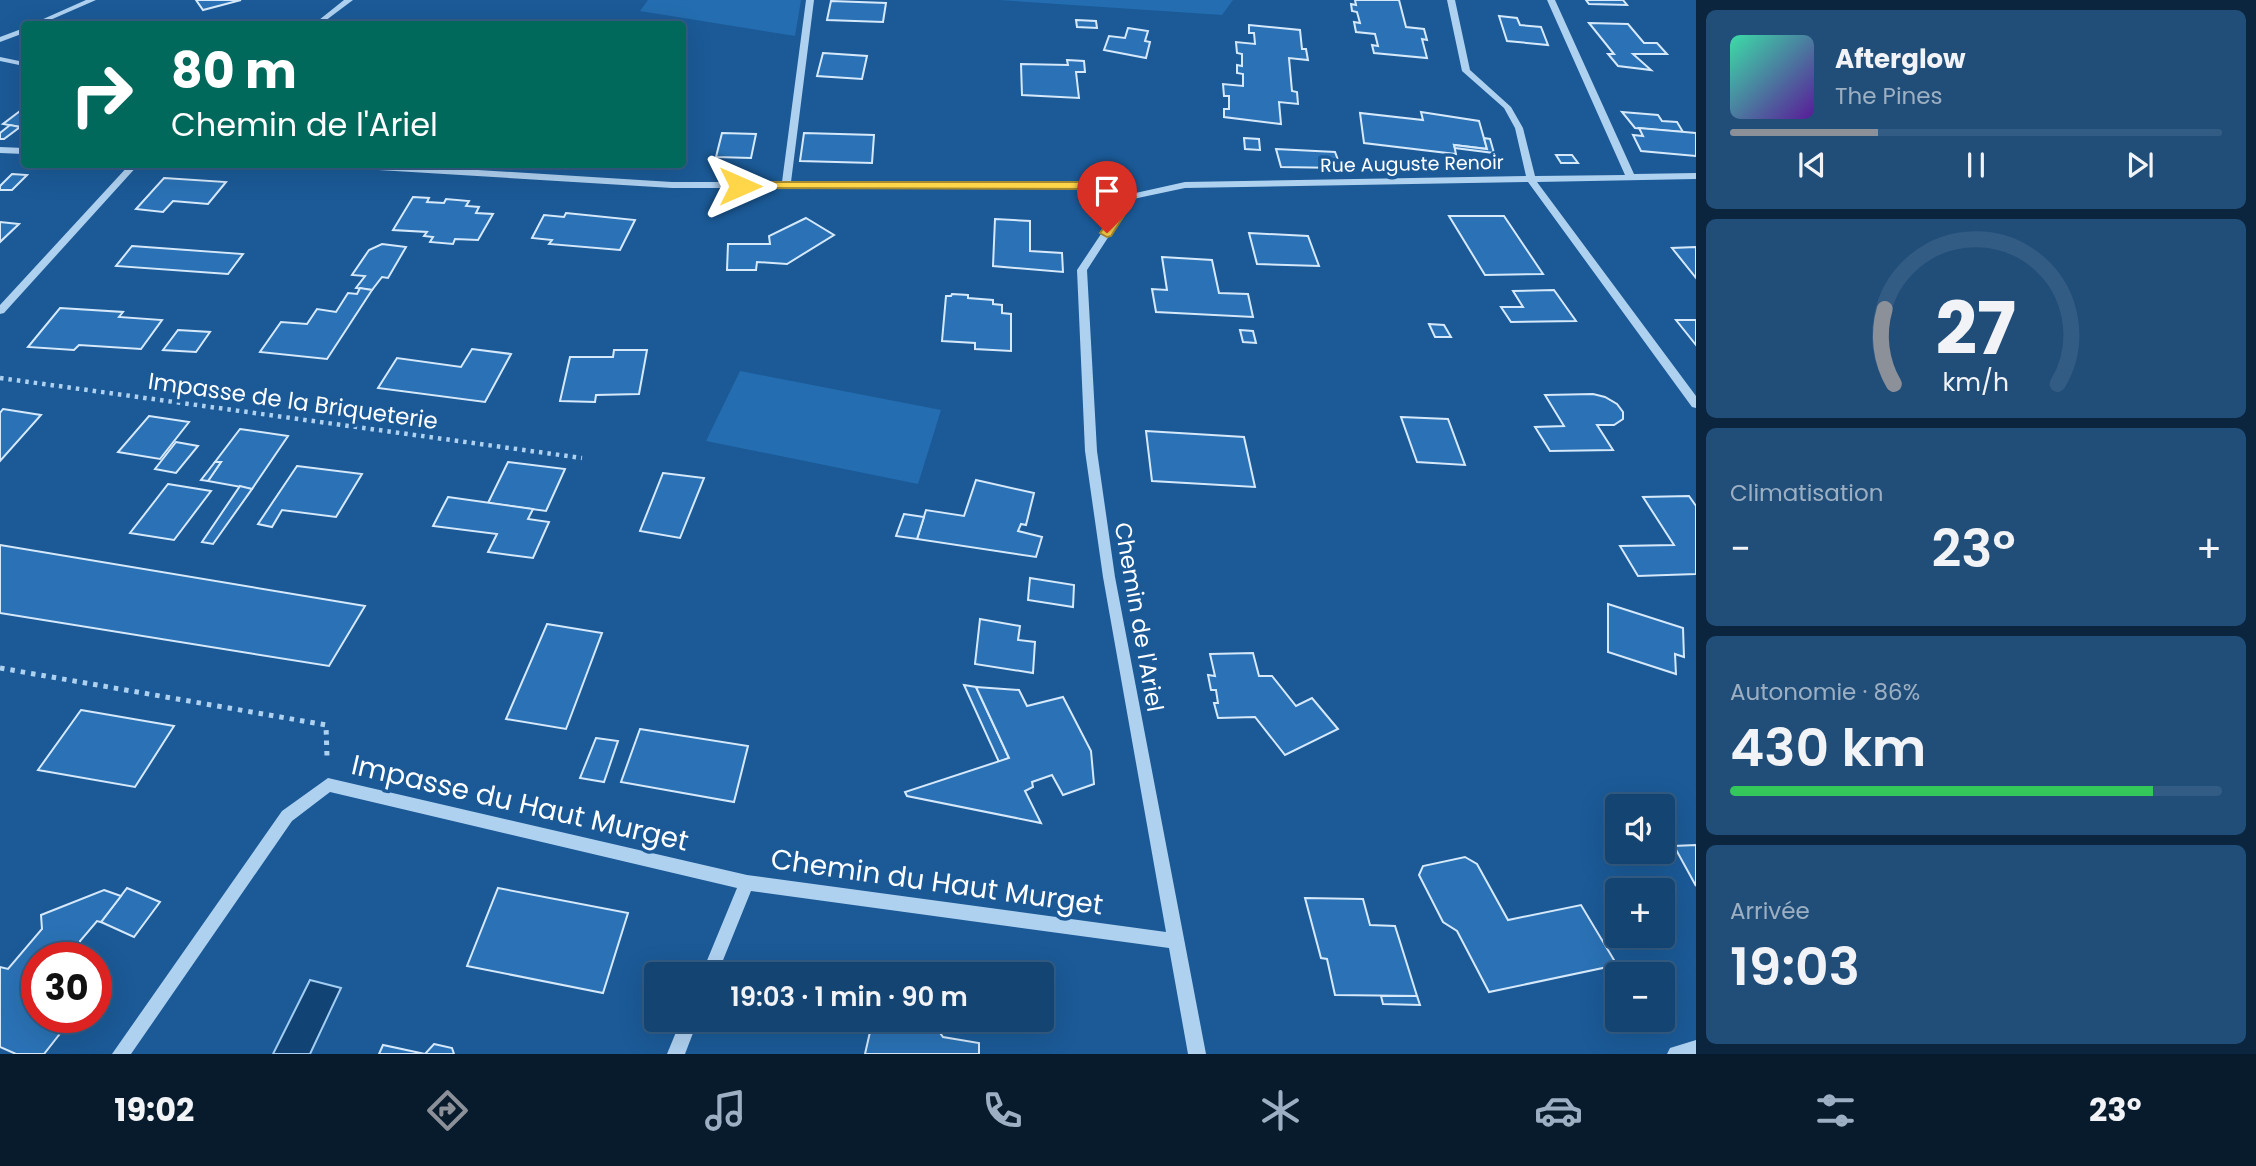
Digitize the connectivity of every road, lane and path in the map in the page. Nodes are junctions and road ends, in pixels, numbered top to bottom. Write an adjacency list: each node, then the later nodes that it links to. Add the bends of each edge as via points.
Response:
1 (92, 0): 6 (street)
2 (349, 0): 7 (street)
3 (810, 0): 19 (street)
4 (1451, 0): 18 (street, via 1466,71 1507,107 1519,128)
5 (1550, 0): 17 (street)
6 (43, 21)
7 (321, 21)
8 (21, 31): 9 (street)
9 (0, 40)
10 (0, 60): 11 (street)
11 (21, 64)
12 (0, 150): 13 (street)
13 (21, 151)
14 (131, 168): 21 (street)
15 (389, 168): 19 (street, via 631,184)
16 (1696, 176): 17 (street, Rue Auguste Renoir)
17 (1631, 178): 18 (street, Rue Auguste Renoir)
18 (1531, 180): 20 (street, Rue Auguste Renoir, via 1185,184); 23 (street)
19 (786, 186): 20 (street, via 1106,185)
20 (1130, 197): 28 (street, Chemin de l'Ariel, via 1082,270 1091,452 1109,577)
21 (0, 312)
22 (0, 378): 24 (path, Impasse de la Briqueterie)
23 (1696, 404)
24 (582, 458)
25 (0, 668): 26 (path, via 326,725)
26 (328, 785): 27 (street, Impasse du Haut Murget); 32 (street, Impasse du Haut Murget, via 287,816)
27 (747, 883): 28 (street, Chemin du Haut Murget); 29 (street, Chemin du Haut Murget)
28 (1176, 941): 34 (street, Chemin de l'Ariel)
29 (714, 962)
30 (685, 1032): 33 (street)
31 (1696, 1049): 35 (street)
32 (121, 1054)
33 (676, 1054)
34 (1197, 1054)
35 (1676, 1054)

